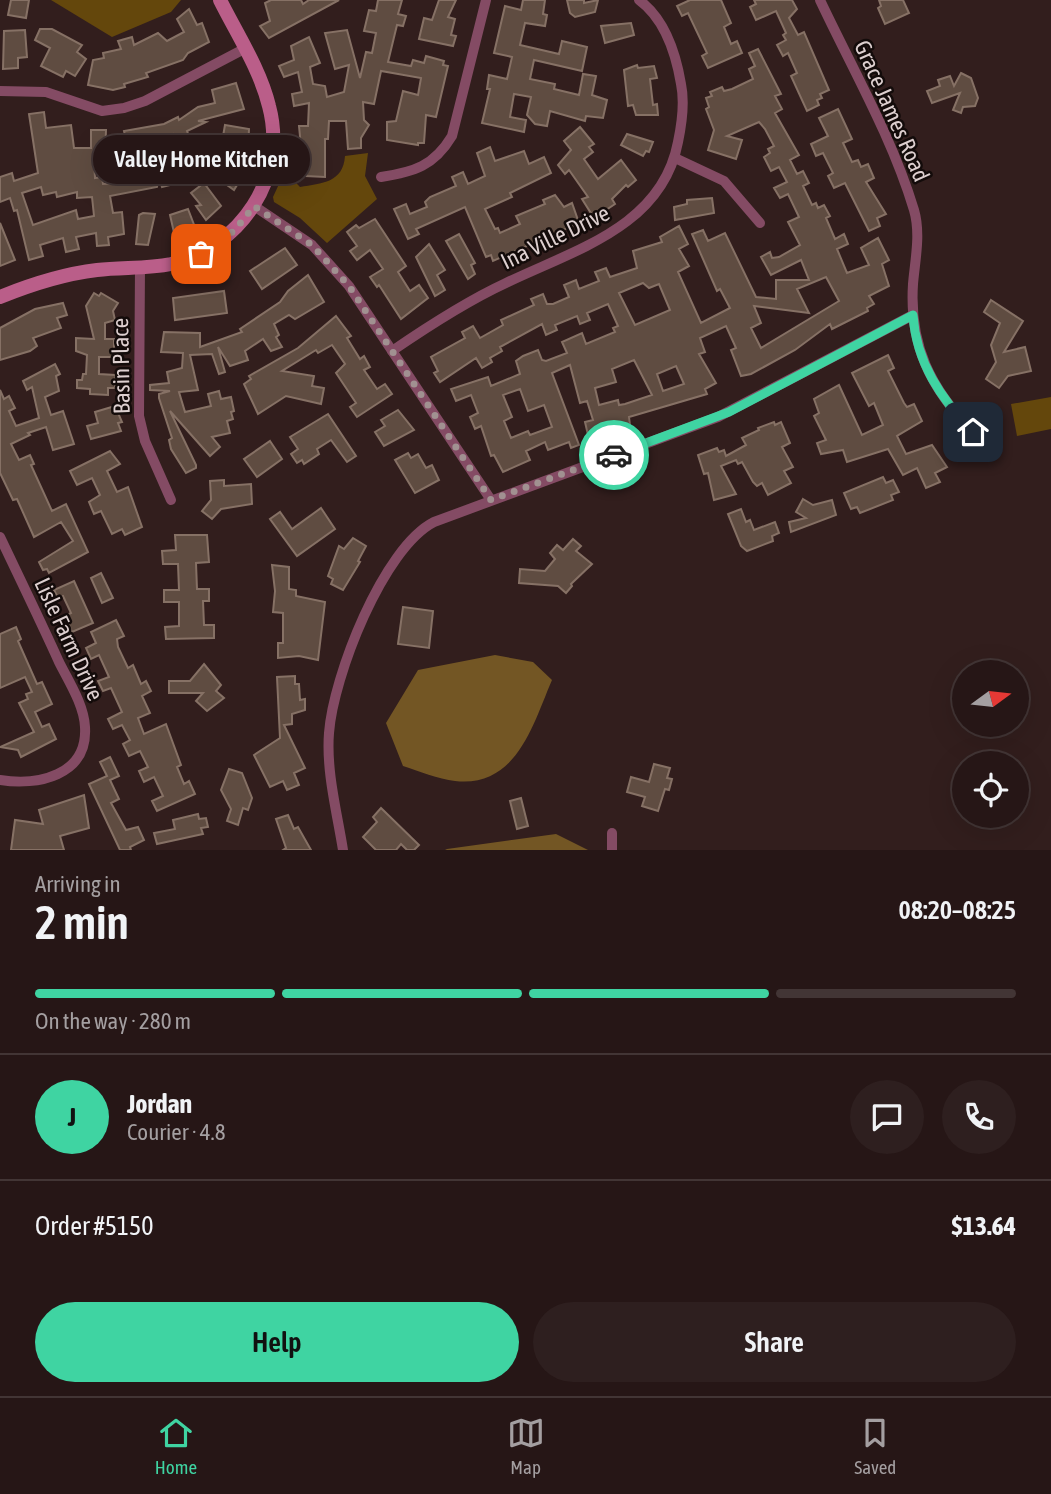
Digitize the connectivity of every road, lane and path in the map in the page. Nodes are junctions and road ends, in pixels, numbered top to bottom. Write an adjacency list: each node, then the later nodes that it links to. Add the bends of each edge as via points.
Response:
1 (220, 0): 5 (street)
2 (486, 0): 8 (street, via 452,136 425,168)
3 (639, 0): 7 (street, Ina Ville Drive, via 663,28 676,58 683,93)
4 (820, 0): 13 (street, Grace James Road, via 903,177 915,214)
5 (244, 49): 6 (street, via 124,108 102,111 46,92); 9 (street, via 266,94 274,134 268,172)
6 (0, 91)
7 (675, 158): 10 (street, via 724,181); 14 (street, Ina Ville Drive, via 645,205 618,230 503,284)
8 (381, 177)
9 (254, 206): 11 (street, via 235,230 201,254); 14 (street, via 289,227 330,263)
10 (760, 223)
11 (140, 267): 12 (street, via 67,274); 16 (street, Basin Place, via 139,415 145,441)
12 (0, 297)
13 (913, 315): 15 (street, Grace James Road, via 917,345 941,397); 17 (street, via 718,417)
14 (392, 351): 17 (street)
15 (973, 432)
16 (171, 500)
17 (491, 500): 21 (street, via 434,522 411,537 392,562 362,623 333,704 329,734)
18 (0, 537): 19 (street, Lisle Farm Drive, via 85,725 81,750 58,774 24,784)
19 (0, 780)
20 (612, 833): 22 (street)
21 (344, 850)
22 (612, 850)

